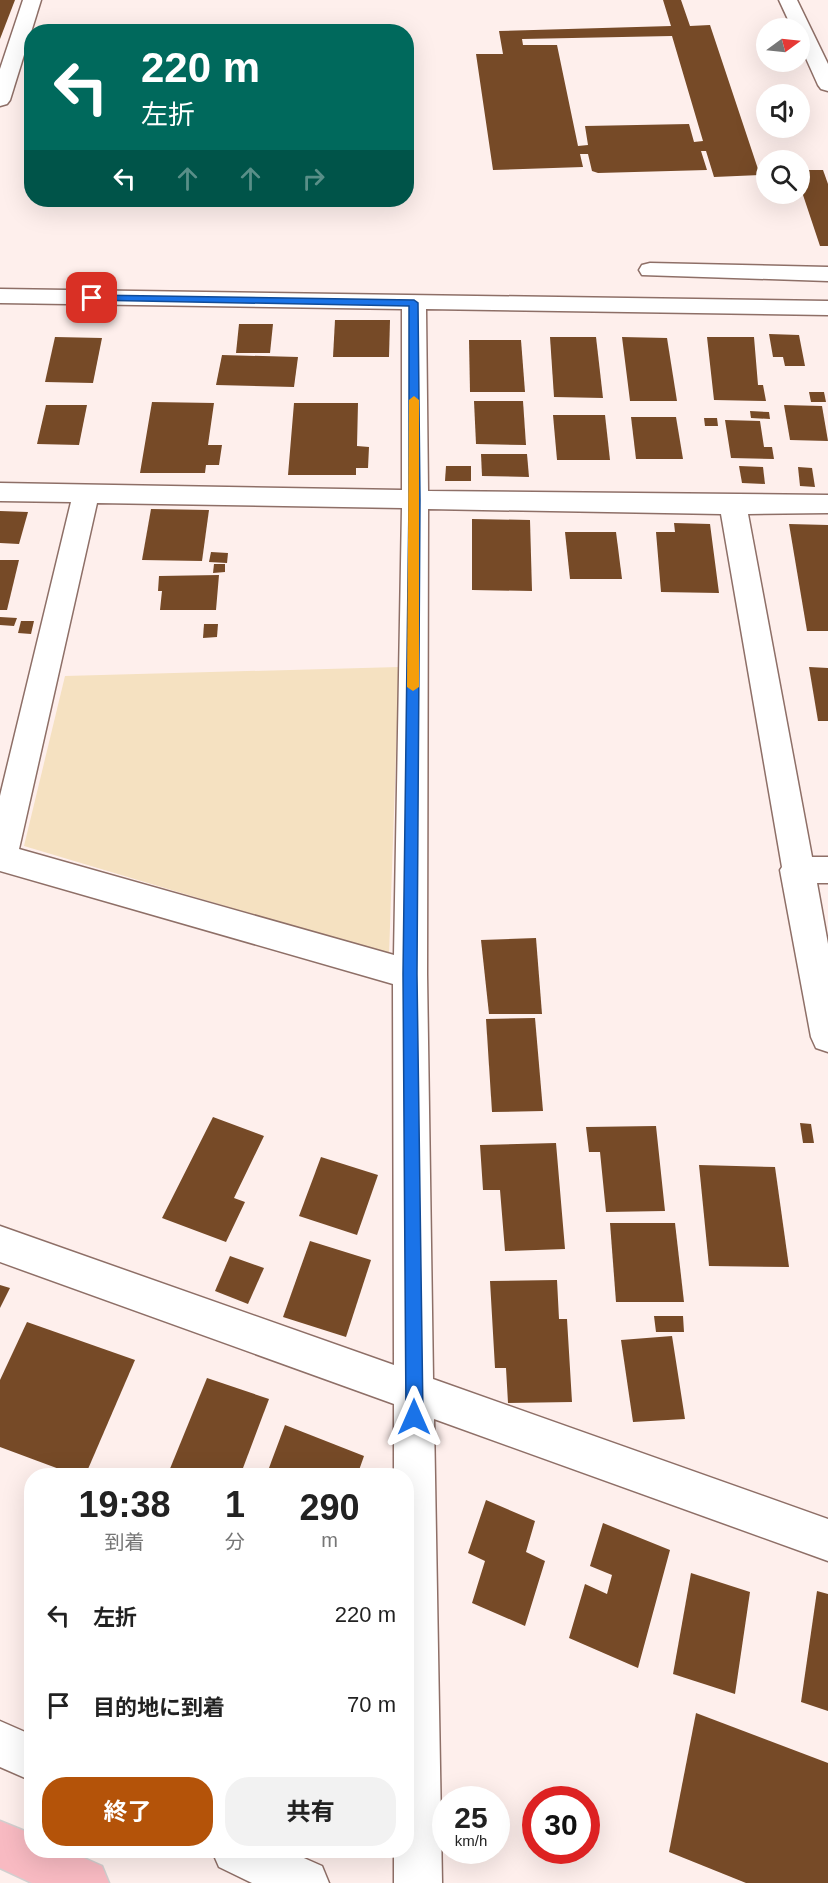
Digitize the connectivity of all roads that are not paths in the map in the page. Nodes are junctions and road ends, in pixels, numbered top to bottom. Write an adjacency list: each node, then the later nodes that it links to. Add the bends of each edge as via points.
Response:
1 (32, 0): 3 (street)
2 (788, 0): 5 (street)
3 (24, 24)
4 (24, 25): 6 (street)
5 (826, 77)
6 (0, 100)
7 (650, 270): 8 (street)
8 (828, 274)
9 (0, 296): 10 (street)
10 (414, 303): 11 (street); 14 (street)
11 (828, 308)
12 (0, 492): 13 (street)
13 (86, 495): 14 (street); 17 (street)
14 (415, 500): 16 (street); 20 (street)
15 (828, 504): 16 (street)
16 (733, 505): 18 (street)
17 (1, 858): 20 (street)
18 (796, 870): 19 (street); 21 (street)
19 (828, 870)
20 (410, 974): 23 (street)
21 (828, 1037)
22 (0, 1245): 23 (street)
23 (414, 1393): 24 (street); 33 (street)
24 (828, 1540)
25 (0, 1744): 26 (street)
26 (24, 1755)
27 (0, 1844): 28 (highway)
28 (24, 1855)
29 (31, 1858): 31 (highway)
30 (250, 1858): 32 (street)
31 (85, 1883)
32 (305, 1883)
33 (418, 1883)

